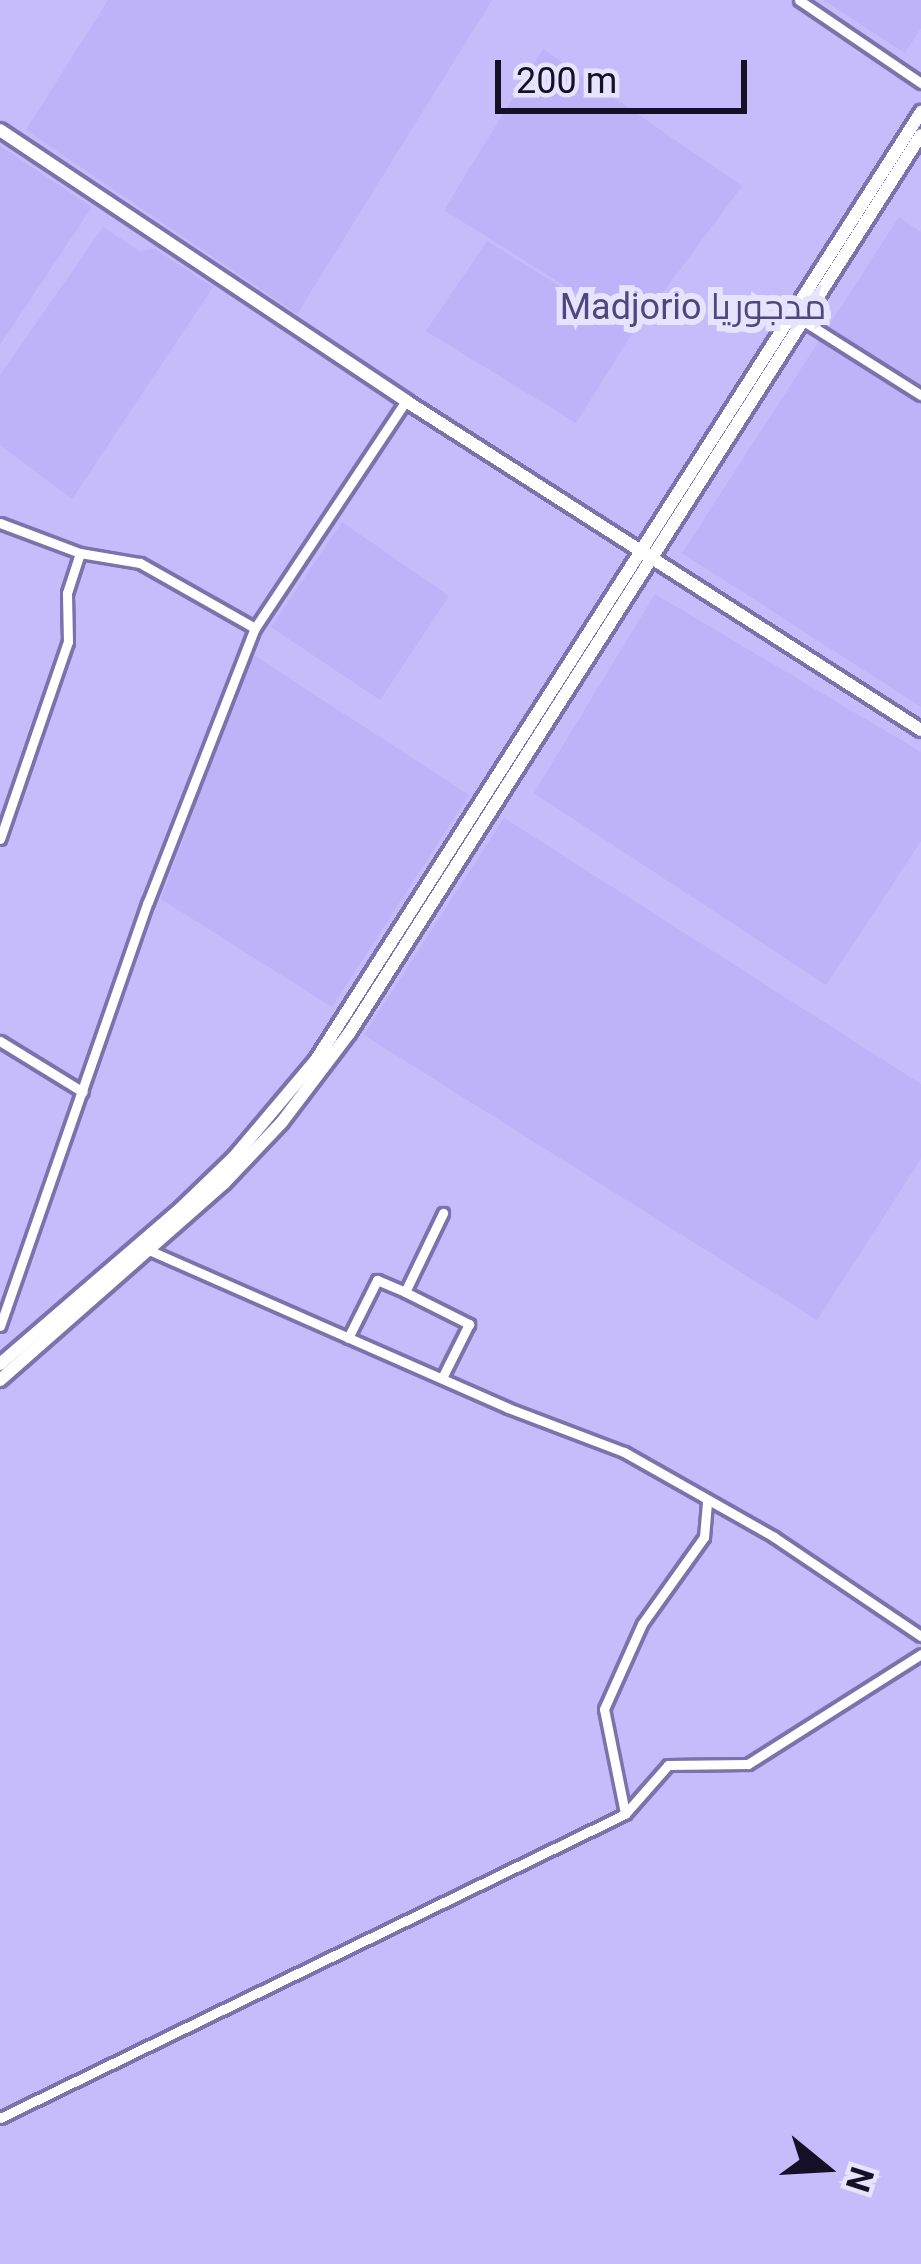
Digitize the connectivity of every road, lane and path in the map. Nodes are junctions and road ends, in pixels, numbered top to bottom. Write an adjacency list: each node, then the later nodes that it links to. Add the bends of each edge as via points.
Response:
1 (799, 0): 2 (street)
2 (921, 83)
3 (921, 112): 6 (street)
4 (0, 130): 8 (street)
5 (921, 135): 6 (street)
6 (798, 317): 7 (street); 11 (street)
7 (921, 395)
8 (406, 400): 11 (street); 12 (street)
9 (0, 523): 10 (street)
10 (80, 553): 12 (street, via 140,563); 14 (street, via 67,593 68,642)
11 (647, 556): 13 (street); 18 (street, via 350,1033 282,1122); 22 (street, via 291,1092 179,1210)
12 (255, 628): 16 (street)
13 (921, 730)
14 (0, 839)
15 (0, 1040): 16 (street)
16 (83, 1092): 20 (street)
17 (443, 1214): 19 (street)
18 (151, 1251): 21 (street); 24 (street)
19 (405, 1292): 21 (street, via 376,1280); 23 (street, via 469,1324)
20 (0, 1326)
21 (348, 1338): 23 (street)
22 (0, 1364)
23 (442, 1378): 25 (street, via 624,1452)
24 (0, 1380)
25 (707, 1501): 26 (street); 28 (street, via 704,1537 642,1624 604,1709)
26 (921, 1636)
27 (921, 1654): 28 (street, via 748,1764 668,1765)
28 (626, 1814): 29 (street)
29 (0, 2118)

